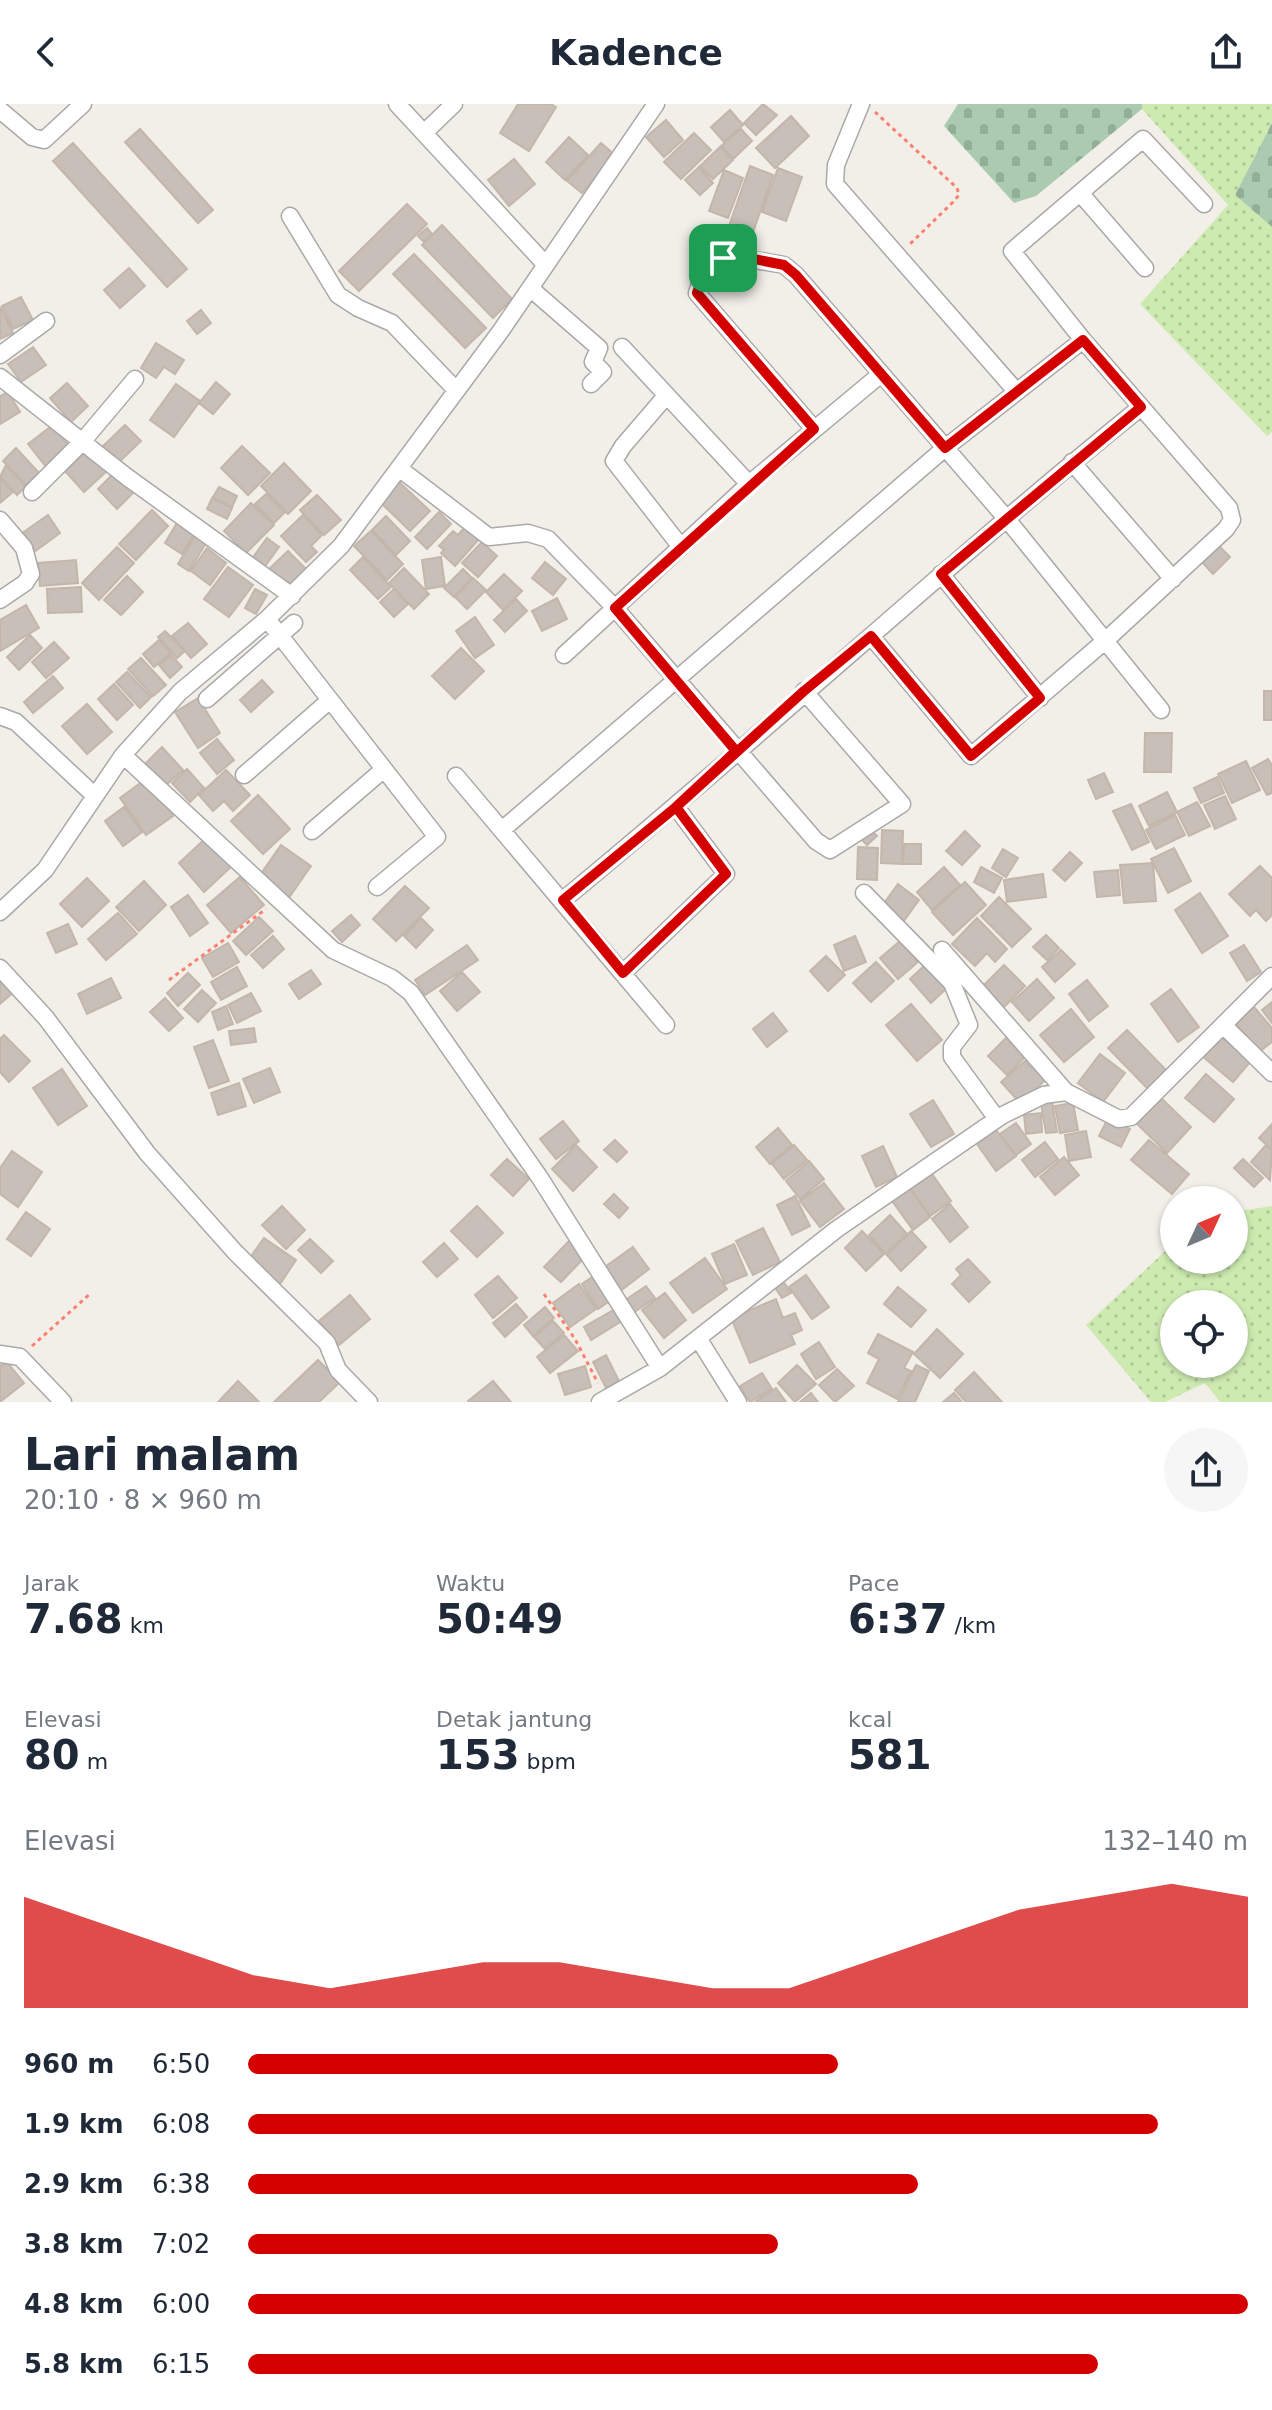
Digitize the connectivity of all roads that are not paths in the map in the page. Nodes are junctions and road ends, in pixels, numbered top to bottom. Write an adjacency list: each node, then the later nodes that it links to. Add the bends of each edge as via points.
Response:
1 (83, 104): 6 (street, via 44,140 32,137)
2 (397, 104): 7 (street)
3 (454, 104): 7 (street)
4 (656, 104): 11 (street)
5 (864, 104): 23 (street, via 836,165 835,184)
6 (0, 110)
7 (424, 133): 11 (street)
8 (1081, 194): 9 (street, via 1143,139); 12 (street); 15 (street, via 1012,251)
9 (1204, 204)
10 (290, 216): 22 (street, via 338,295 392,323)
11 (546, 265): 13 (street)
12 (1145, 268)
13 (530, 288): 21 (street, via 599,348 593,362 603,372); 22 (street)
14 (46, 321): 17 (street)
15 (1083, 340): 23 (street); 25 (street)
16 (622, 347): 24 (street)
17 (0, 355)
18 (881, 374): 26 (street); 26 (street, via 790,270 726,255 697,293); 28 (street)
19 (0, 377): 27 (street)
20 (135, 379): 27 (street)
21 (591, 384)
22 (456, 390): 30 (street)
23 (1016, 391): 28 (street)
24 (666, 396): 31 (street); 35 (street, via 614,461)
25 (1141, 407): 29 (street); 37 (street, via 1232,514 1226,529)
26 (814, 429): 31 (street)
27 (82, 442): 32 (street); 38 (street)
28 (945, 448): 33 (street); 47 (street)
29 (1072, 462): 33 (street); 37 (street)
30 (400, 469): 38 (street, via 341,546); 40 (street, via 489,537 528,533 548,539)
31 (749, 484): 35 (street)
32 (32, 492)
33 (1006, 518): 36 (street); 45 (street)
34 (0, 520): 39 (street, via 24,548 31,574)
35 (681, 547): 40 (street)
36 (941, 574): 44 (street); 49 (street)
37 (1173, 579): 45 (street)
38 (292, 596): 41 (street)
39 (0, 600)
40 (615, 608): 46 (street); 47 (street)
41 (267, 619): 43 (street); 55 (street, via 180,692)
42 (294, 623): 43 (street)
43 (280, 636): 50 (street); 51 (street)
44 (871, 636): 48 (street); 49 (street, via 971,756)
45 (1106, 640): 49 (street); 52 (street)
46 (564, 655)
47 (678, 678): 54 (street); 61 (street)
48 (804, 691): 54 (street); 54 (street, via 902,804 837,848 824,849)
49 (1040, 698)
50 (207, 699)
51 (330, 700): 56 (street); 57 (street)
52 (1161, 710)
53 (0, 716): 59 (street, via 16,722)
54 (736, 751): 60 (street)
55 (123, 755): 59 (street); 78 (street, via 322,941 411,993 540,1178)
56 (384, 769): 62 (street); 63 (street, via 437,837)
57 (244, 775)
58 (456, 776): 61 (street)
59 (95, 796): 66 (street, via 45,870)
60 (676, 807): 65 (street); 69 (street, via 726,874)
61 (503, 829): 65 (street)
62 (312, 831)
63 (377, 887)
64 (864, 893): 75 (street, via 952,983 969,1025 952,1047 952,1057)
65 (563, 900): 69 (street)
66 (0, 912)
67 (942, 950): 74 (street)
68 (0, 968): 81 (street, via 46,1018 147,1153 235,1252 327,1343 338,1370)
69 (623, 973): 71 (street)
70 (1272, 976): 72 (street)
71 (666, 1025)
72 (1224, 1026): 73 (street); 74 (street, via 1131,1117 1119,1119)
73 (1272, 1073)
74 (1066, 1092): 75 (street, via 1044,1095)
75 (997, 1119): 76 (street, via 837,1229)
76 (698, 1338): 78 (street); 82 (street)
77 (0, 1354): 80 (street, via 20,1357)
78 (660, 1368): 79 (street)
79 (603, 1400)
80 (63, 1402)
81 (369, 1402)
82 (738, 1402)

